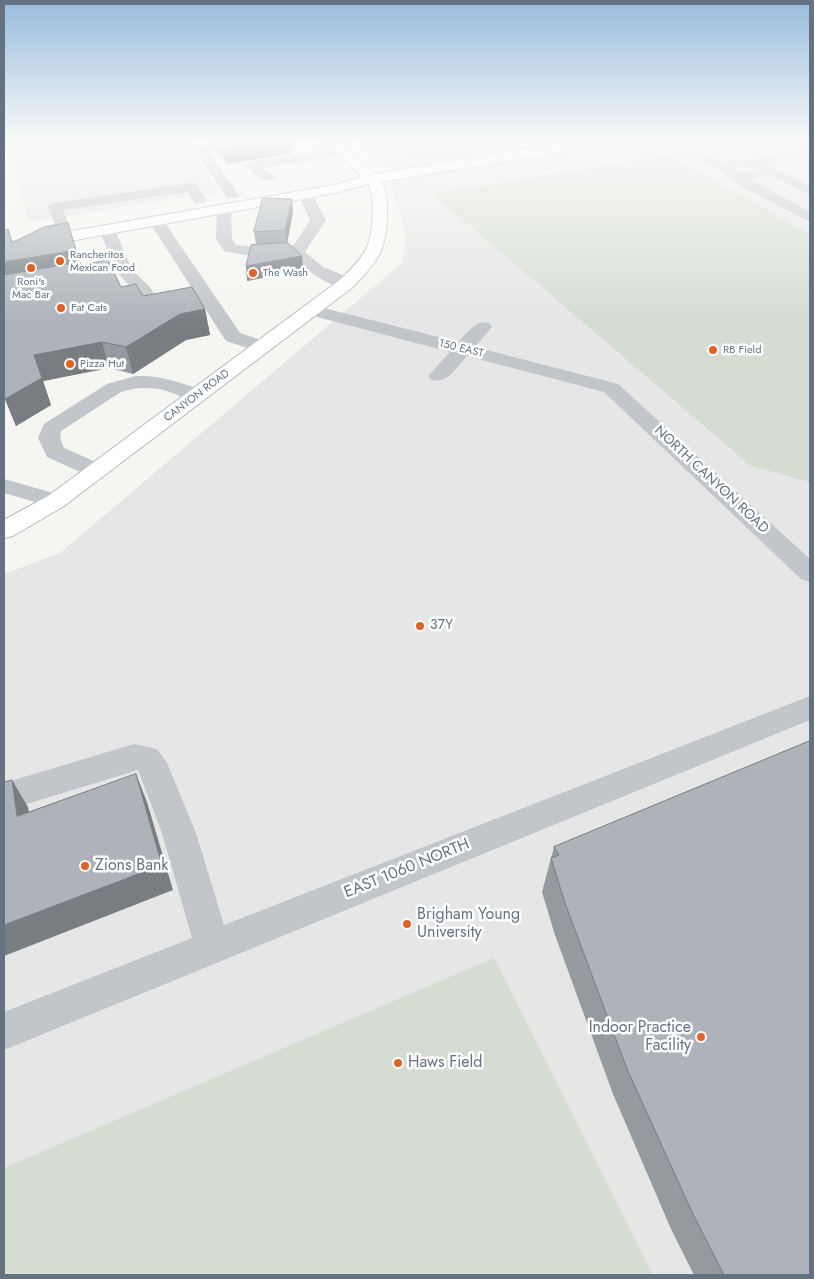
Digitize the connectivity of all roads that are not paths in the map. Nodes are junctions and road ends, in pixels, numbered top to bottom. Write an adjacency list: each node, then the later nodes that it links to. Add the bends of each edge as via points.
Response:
1 (184, 203): 10 (main road)
2 (222, 203): 8 (main road)
3 (228, 203): 12 (street, via 224,239 230,248 256,254)
4 (309, 203): 12 (street, via 318,220 299,249)
5 (381, 203): 15 (main road, CANYON ROAD, via 376,246)
6 (782, 203): 7 (street)
7 (810, 218)
8 (156, 220): 9 (main road); 16 (street)
9 (107, 230): 11 (main road); 13 (street)
10 (4, 234)
11 (4, 248)
12 (293, 250): 15 (street, via 317,270)
13 (126, 274): 14 (street); 16 (street, via 143,290 153,306)
14 (108, 277)
15 (348, 283): 17 (main road, CANYON ROAD)
16 (206, 297): 19 (street, via 233,336)
17 (312, 310): 19 (main road, CANYON ROAD); 20 (street, 150 EAST)
18 (483, 327): 20 (street)
19 (263, 347): 23 (main road, CANYON ROAD)
20 (464, 350): 21 (street); 22 (street, 150 EAST)
21 (438, 376)
22 (611, 388): 28 (street, NORTH CANYON ROAD)
23 (198, 395): 24 (main road, CANYON ROAD); 24 (street, via 157,382 136,381 114,388 52,428 49,438 55,452)
24 (97, 471): 26 (main road, CANYON ROAD)
25 (4, 486): 26 (street)
26 (56, 501): 27 (main road, CANYON ROAD)
27 (4, 530)
28 (810, 572)
29 (810, 708): 31 (street, EAST 1060 NORTH)
30 (4, 796): 31 (street, via 134,756 146,758 151,763 179,833)
31 (213, 947): 32 (street, EAST 1060 NORTH)
32 (4, 1031)

